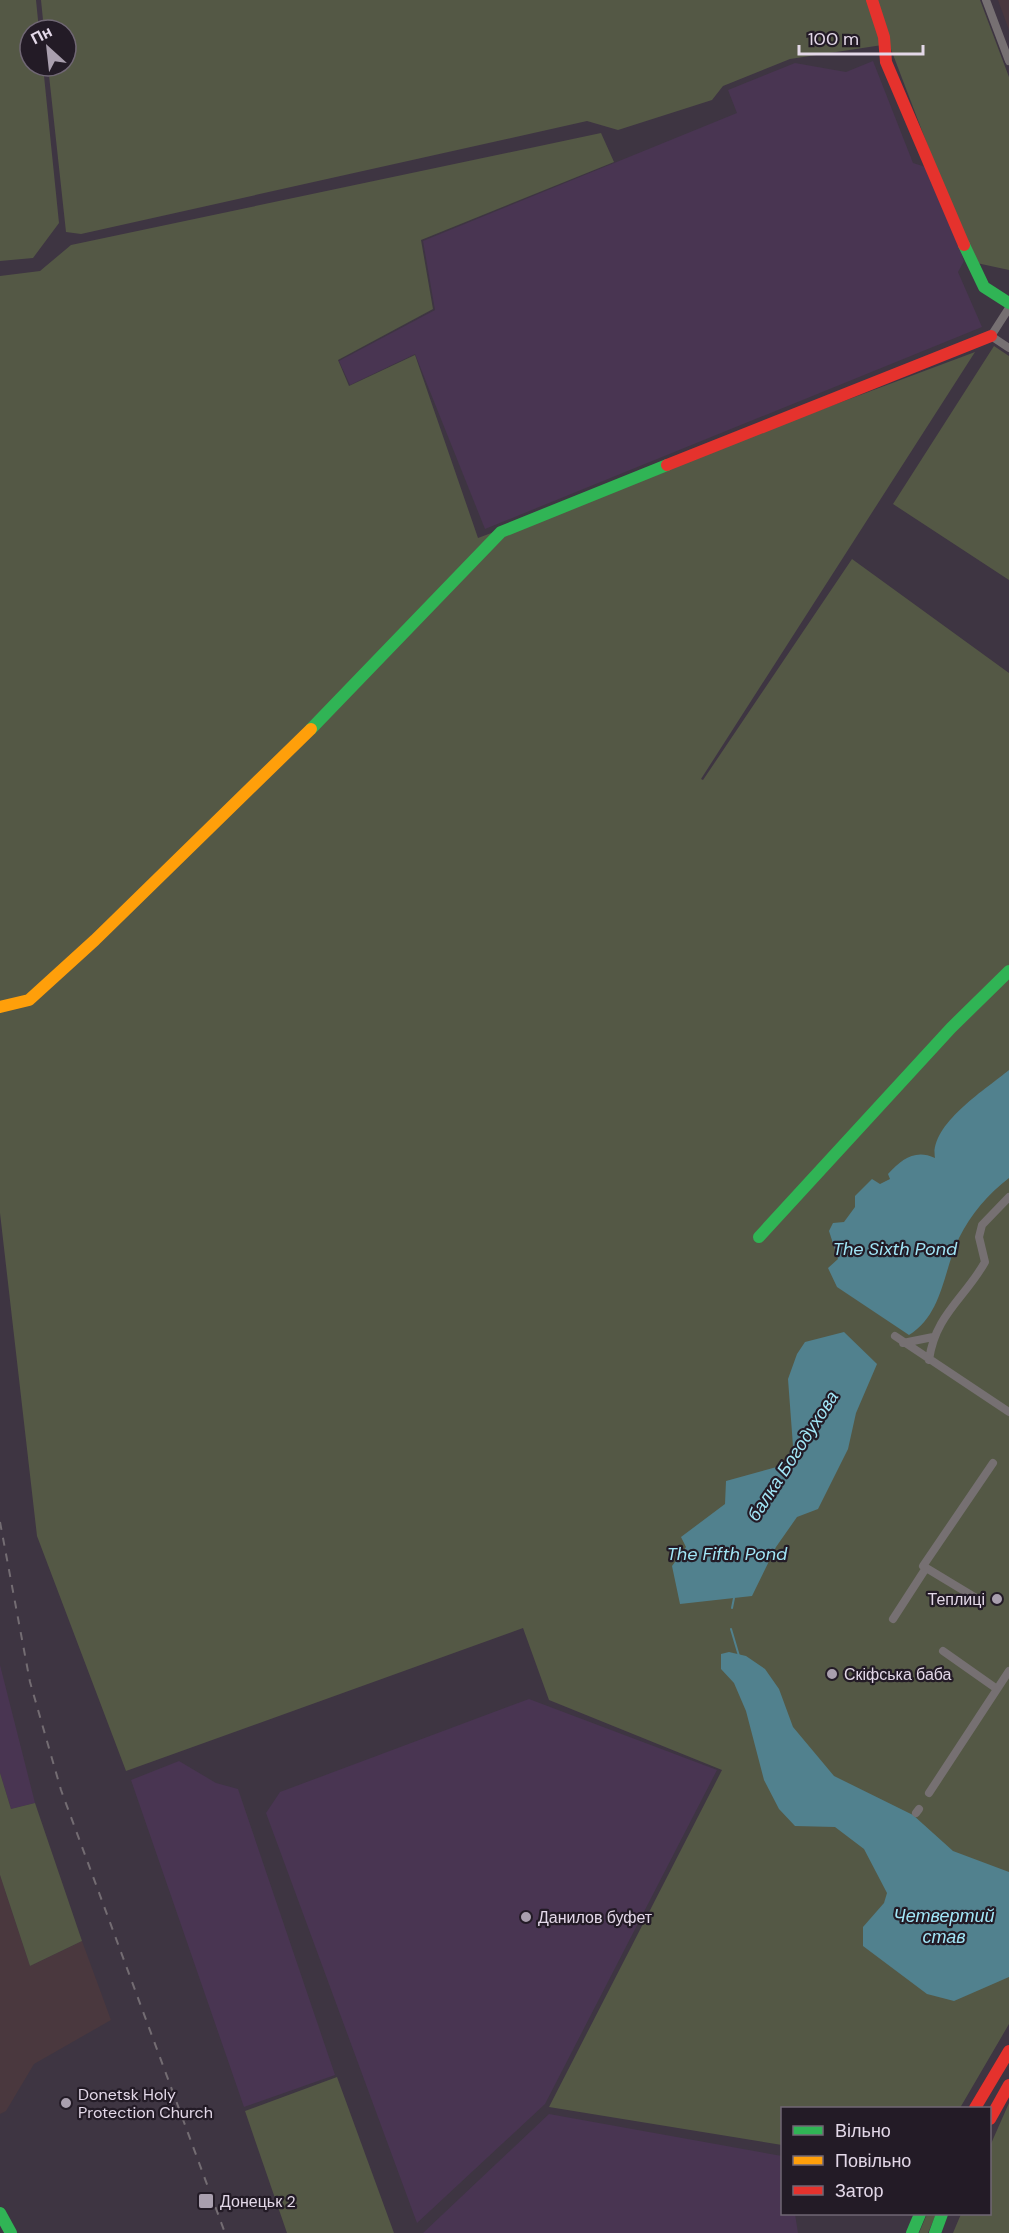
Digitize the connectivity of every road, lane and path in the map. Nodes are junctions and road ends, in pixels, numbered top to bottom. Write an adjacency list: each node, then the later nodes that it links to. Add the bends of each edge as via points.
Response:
1 (872, 0): 4 (street, via 884,38 886,62 973,269 984,287)
2 (986, 0): 3 (street)
3 (1009, 61)
4 (1009, 303)
5 (1009, 308): 6 (street)
6 (991, 336): 7 (street); 9 (street, via 501,532 310,730 95,940 29,1000)
7 (1009, 348)
8 (1009, 971): 11 (street, via 951,1028)
9 (0, 1007)
10 (1009, 1197): 13 (street, via 982,1225 985,1262)
11 (759, 1237)
12 (895, 1336): 14 (street)
13 (933, 1337): 14 (street); 15 (street)
14 (903, 1343): 15 (street)
15 (929, 1360): 16 (street)
16 (1009, 1412)
17 (993, 1463): 18 (street, via 922,1566)
18 (926, 1568): 19 (street); 20 (street)
19 (976, 1598)
20 (893, 1619)
21 (942, 1651): 23 (street)
22 (1009, 1671): 23 (street)
23 (998, 1689): 24 (street)
24 (929, 1794)
25 (1009, 2051): 27 (street)
26 (1009, 2085): 28 (street)
27 (976, 2107)
28 (991, 2118)
29 (0, 2213): 32 (street)
30 (920, 2215): 33 (street)
31 (942, 2215): 34 (street)
32 (11, 2233)
33 (912, 2233)
34 (935, 2233)

